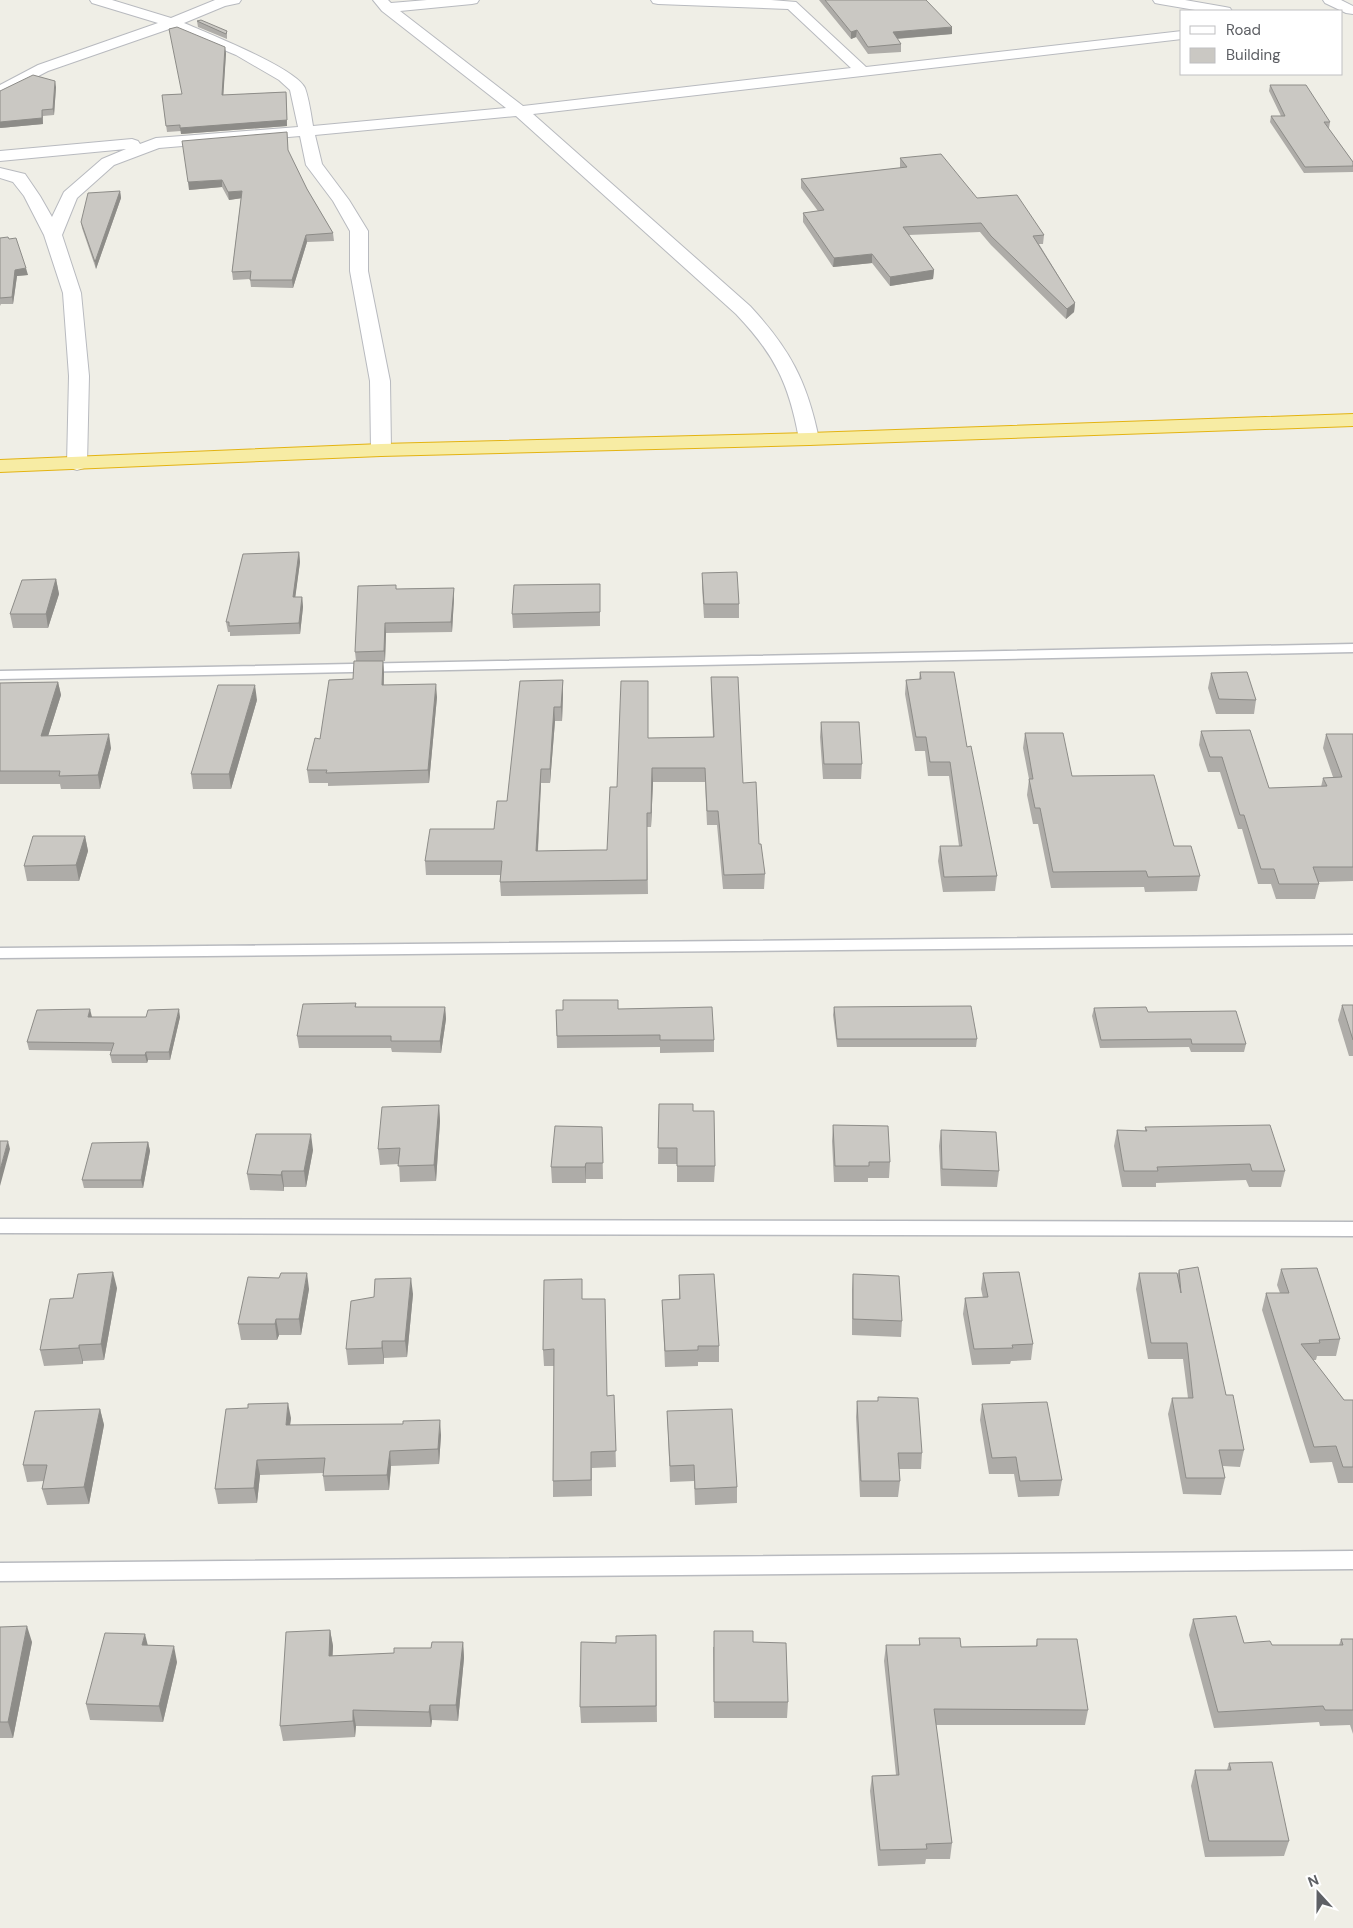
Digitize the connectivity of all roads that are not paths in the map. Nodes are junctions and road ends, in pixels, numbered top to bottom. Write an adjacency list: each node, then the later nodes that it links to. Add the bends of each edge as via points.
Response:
1 (97, 0): 11 (street)
2 (234, 0): 11 (street)
3 (472, 0): 8 (street)
4 (658, 0): 7 (street)
5 (1160, 0): 9 (street)
6 (1330, 0): 10 (street)
7 (783, 2): 13 (street, via 796,8)
8 (383, 4): 15 (street)
9 (1219, 10)
10 (1348, 10)
11 (172, 23): 14 (street, via 43,68); 16 (street, via 240,52 284,77 297,88)
12 (1180, 35): 13 (street)
13 (863, 72): 15 (street)
14 (0, 91)
15 (520, 111): 16 (street); 22 (street, via 766,334 792,375 803,406)
16 (308, 131): 17 (street); 23 (street, via 314,165 341,200 359,231 359,271 380,381)
17 (156, 142): 18 (street); 20 (street, via 108,162 70,196)
18 (0, 156)
19 (0, 173): 20 (street, via 19,178)
20 (53, 235): 24 (street, via 72,293 79,376)
21 (1353, 420): 22 (highway)
22 (809, 438): 23 (highway)
23 (381, 450): 24 (highway)
24 (77, 464): 25 (highway)
25 (0, 466)
26 (1353, 648): 27 (lane)
27 (0, 675)
28 (1353, 940): 29 (lane)
29 (0, 952)
30 (0, 1226): 31 (lane)
31 (1353, 1229)
32 (1353, 1560): 33 (lane)
33 (0, 1572)

